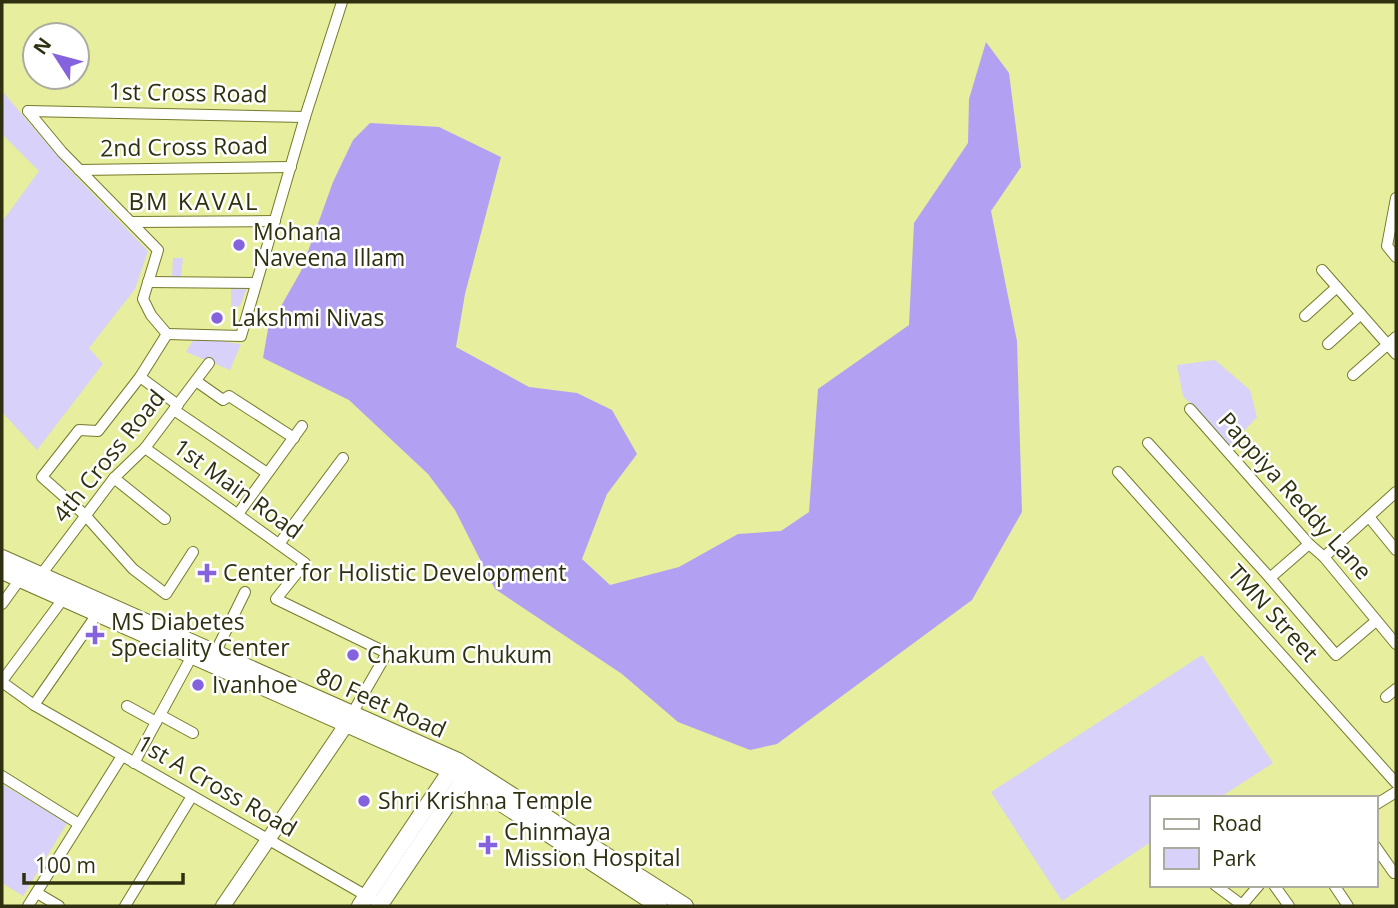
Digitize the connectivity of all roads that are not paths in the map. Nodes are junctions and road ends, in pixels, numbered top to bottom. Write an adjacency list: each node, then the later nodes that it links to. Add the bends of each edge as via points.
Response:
1 (342, 2): 2 (street)
2 (305, 117): 3 (street); 4 (street, 1st Cross Road, via 28,111)
3 (291, 167): 4 (street, 2nd Cross Road); 6 (street)
4 (79, 170): 7 (street)
5 (1396, 198): 8 (street, via 1387,246)
6 (275, 221): 7 (street); 11 (street)
7 (131, 222): 10 (street, via 158,250)
8 (1396, 257)
9 (1322, 270): 12 (street)
10 (148, 282): 11 (street); 15 (street, via 143,299)
11 (256, 283): 15 (street, via 242,335)
12 (1337, 287): 13 (street); 14 (street)
13 (1361, 314): 16 (street); 17 (street)
14 (1305, 316)
15 (167, 334): 21 (street)
16 (1392, 341): 18 (street); 20 (street)
17 (1328, 344)
18 (1396, 354)
19 (209, 363): 22 (street, 4th Cross Road)
20 (1353, 375)
21 (140, 377): 23 (street); 35 (street, via 98,431 79,430 42,477)
22 (196, 381): 23 (street, 4th Cross Road); 26 (street, via 223,400 229,396)
23 (176, 407): 28 (street, 4th Cross Road); 31 (street)
24 (1190, 409): 39 (street, Pappiya Reddy Lane)
25 (302, 426): 26 (street)
26 (294, 438): 31 (street)
27 (1148, 443): 46 (street)
28 (145, 448): 32 (street, 4th Cross Road); 34 (street, 1st Main Road)
29 (343, 458): 38 (street)
30 (1118, 472): 68 (street, TMN Street)
31 (267, 473): 34 (street)
32 (114, 478): 35 (street, 4th Cross Road); 37 (street)
33 (1396, 492): 36 (street)
34 (237, 514): 38 (street, 1st Main Road)
35 (85, 515): 41 (street, via 133,569 166,594); 45 (street, 4th Cross Road)
36 (1369, 517): 40 (street); 42 (street)
37 (165, 519)
38 (279, 544): 62 (street, 1st Main Road, via 305,563 276,599 387,653)
39 (1310, 544): 42 (street, Pappiya Reddy Lane); 46 (street)
40 (1396, 550)
41 (193, 552)
42 (1324, 557): 52 (street, Pappiya Reddy Lane)
43 (2, 558): 45 (main road, 80 Feet Road)
44 (2, 571): 47 (main road, 80 Feet Road)
45 (40, 576): 54 (main road, 80 Feet Road)
46 (1270, 578): 52 (street, via 1336,656)
47 (20, 579): 49 (main road, 80 Feet Road); 50 (street)
48 (244, 592): 54 (street)
49 (63, 599): 55 (main road, 80 Feet Road); 56 (street)
50 (2, 604)
51 (93, 621): 59 (street)
52 (1376, 621): 53 (street, Pappiya Reddy Lane)
53 (1396, 644)
54 (215, 653): 62 (main road, 80 Feet Road)
55 (192, 656): 61 (street); 62 (main road, 80 Feet Road)
56 (2, 682): 59 (street, 1st A Cross Road)
57 (1396, 689): 58 (street)
58 (1386, 697)
59 (33, 705): 64 (street, 1st A Cross Road)
60 (127, 706): 61 (street)
61 (158, 718): 63 (street); 65 (street)
62 (349, 720): 66 (main road, 80 Feet Road); 74 (street)
63 (193, 733)
64 (122, 756): 65 (street, 1st A Cross Road); 72 (street)
65 (134, 763): 70 (street, 1st A Cross Road)
66 (461, 770): 73 (main road, 80 Feet Road); 82 (main road)
67 (2, 776): 72 (street)
68 (1396, 783)
69 (1396, 792): 71 (street)
70 (192, 796): 74 (street, 1st A Cross Road); 86 (street)
71 (1377, 804)
72 (79, 824): 81 (street)
73 (567, 838): 88 (main road, 80 Feet Road, via 638,899); 89 (main road, 80 Feet Road)
74 (268, 840): 82 (street, 1st A Cross Road); 87 (street)
75 (1377, 849): 76 (street)
76 (1394, 873)
77 (1218, 887): 83 (street)
78 (1257, 887): 83 (street)
79 (1276, 887): 90 (street)
80 (1335, 887): 91 (street)
81 (37, 893): 84 (street); 85 (street)
82 (374, 904)
83 (1243, 905)
84 (28, 906)
85 (59, 906)
86 (125, 906)
87 (223, 906)
88 (659, 906)
89 (685, 906)
90 (1289, 906)
91 (1348, 906)

